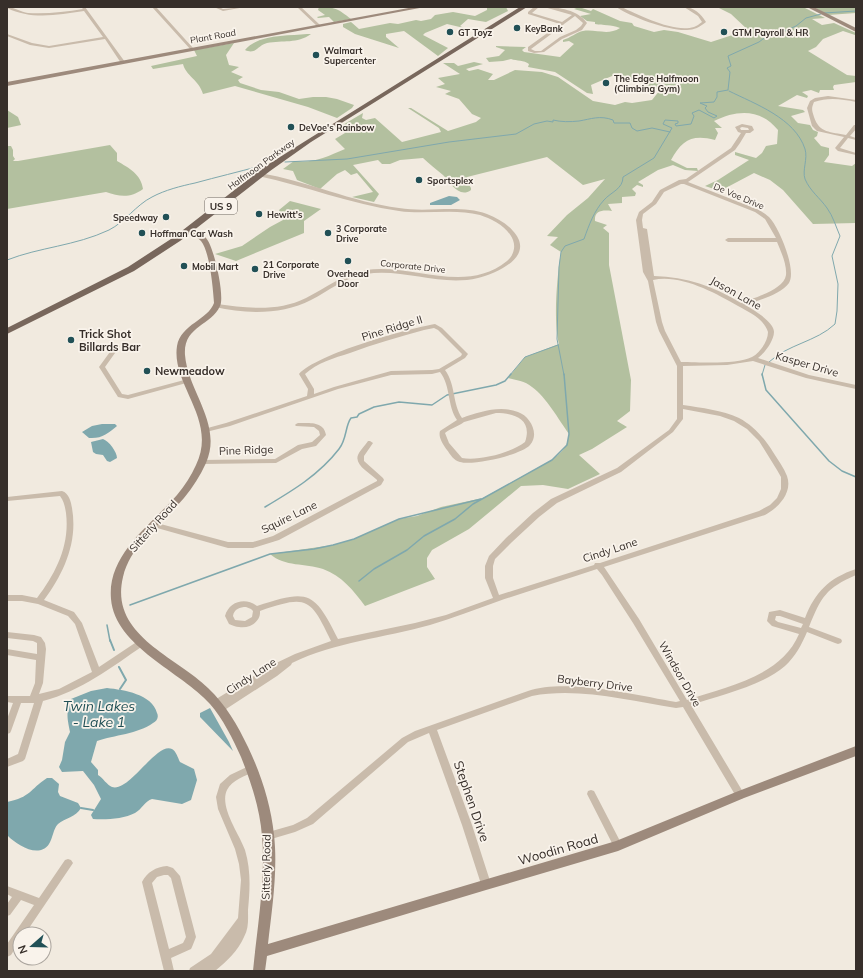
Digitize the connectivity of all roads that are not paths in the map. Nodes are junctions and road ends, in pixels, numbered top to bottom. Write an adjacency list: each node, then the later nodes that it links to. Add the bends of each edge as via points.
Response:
1 (7, 7): 13 (street, via 15,11 44,15)
2 (154, 7): 22 (street)
3 (216, 7): 4 (street, via 220,10)
4 (243, 7)
5 (299, 7): 16 (street)
6 (422, 7): 16 (street, Plant Road)
7 (524, 7): 32 (main road, Halfmoon Parkway / US 9, via 309,141)
8 (537, 7): 15 (street, via 529,13)
9 (546, 7): 14 (street)
10 (618, 7): 11 (street, via 669,27 686,28 704,22 703,18)
11 (686, 7)
12 (810, 7): 17 (street)
13 (85, 9): 20 (street)
14 (575, 15): 15 (street); 21 (street, via 583,20 584,26)
15 (562, 23): 18 (street)
16 (319, 26): 22 (street, Plant Road)
17 (856, 30)
18 (550, 34): 21 (street); 21 (street, via 529,50 544,52)
19 (7, 35): 20 (street, via 30,44 49,47)
20 (106, 38): 23 (street)
21 (562, 38)
22 (192, 49): 23 (street, Plant Road)
23 (123, 62): 24 (street, Plant Road)
24 (7, 84)
25 (855, 94): 26 (street)
26 (854, 100): 29 (street, via 826,98 812,101 809,108 814,125 819,130)
27 (856, 126): 29 (street)
28 (744, 132): 33 (street, via 733,149)
29 (846, 136): 30 (street); 31 (street, via 837,147 838,150)
30 (856, 139)
31 (856, 154)
32 (260, 175): 34 (main road, Halfmoon Parkway / US 9); 39 (street, Corporate Drive, via 397,209 452,210 481,214 501,223 514,236 517,245 515,255 493,272 476,277 440,279 393,272 366,272 343,278 295,305 246,309)
33 (684, 181): 36 (street, De Voe Drive, via 750,208 765,217); 37 (street, via 661,197 657,207 642,217)
34 (187, 232): 39 (street, via 195,234 205,242 216,281); 40 (main road, Halfmoon Parkway / US 9, via 131,269)
35 (728, 240): 36 (street)
36 (778, 240): 38 (street, De Voe Drive, via 789,270 788,280 776,290)
37 (651, 279): 38 (street, Jason Lane, via 679,279 702,285); 43 (street, via 662,331)
38 (740, 305): 42 (street, Jason Lane, via 765,322 771,332 765,348)
39 (217, 306): 45 (street, Sitterly Road, via 182,340 180,354)
40 (7, 331)
41 (117, 346): 45 (street, via 102,367 120,396 128,397)
42 (754, 359): 43 (street, via 740,362); 46 (street, Kasper Drive, via 808,377)
43 (679, 364): 48 (street)
44 (441, 370): 47 (street, Pine Ridge II, via 391,373); 47 (street, Pine Ridge II, via 465,354 440,329 430,326 311,366 302,374 311,389); 49 (street, via 448,379 456,416)
45 (188, 381): 51 (street, Sitterly Road, via 202,413)
46 (856, 387)
47 (310, 397): 51 (street, Pine Ridge II)
48 (680, 406): 57 (street, Cindy Lane, via 736,419 749,427 766,447 784,477 782,497 777,504 762,513); 60 (street, via 680,419 677,424 655,444 619,470 554,501 496,553 488,572 490,585)
49 (461, 422): 49 (street, via 446,428 442,434 452,452 463,461 500,455 524,446 530,440 528,422 517,414 496,411)
50 (298, 425): 54 (street, Pine Ridge, via 318,426 323,432 322,437 314,444 300,447 276,460)
51 (206, 430): 53 (street, Sitterly Road)
52 (370, 443): 56 (street, Squire Lane, via 360,458 363,464 379,477 379,483 276,538 253,545 228,545)
53 (203, 460): 54 (street, Pine Ridge); 54 (street); 56 (street, Sitterly Road, via 183,492)
54 (236, 460)
55 (7, 499): 61 (street, via 60,492 67,500 71,527 66,552 50,587)
56 (153, 524): 66 (street, Sitterly Road, via 128,553 117,583 116,601 120,614 129,630)
57 (598, 565): 60 (street, Cindy Lane); 74 (street, Windsor Drive, via 668,671)
58 (856, 572): 63 (street, Bayberry Drive, via 840,578 818,596)
59 (7, 598): 61 (street)
60 (497, 599): 67 (street, Cindy Lane, via 442,619)
61 (39, 601): 70 (street, via 71,614 78,623)
62 (256, 610): 67 (street, via 299,598 310,601 321,611)
63 (805, 628): 65 (street); 74 (street, Bayberry Drive, via 792,651 776,668 757,678)
64 (7, 635): 69 (street, via 38,640 41,646)
65 (838, 641)
66 (141, 642): 70 (street); 75 (street, Sitterly Road, via 189,677)
67 (336, 643): 75 (street, Cindy Lane, via 292,659 274,674)
68 (7, 652): 69 (street)
69 (40, 658): 73 (street)
70 (97, 673): 73 (street, via 80,683)
71 (7, 699): 72 (street)
72 (18, 700): 73 (street); 77 (street)
73 (36, 700): 79 (street, via 22,756)
74 (684, 704): 76 (street, Bayberry Drive, via 664,704 597,692 558,689 531,693); 82 (street, Windsor Drive)
75 (218, 706): 80 (street, Sitterly Road)
76 (432, 728): 83 (street, Bayberry Drive, via 395,746 310,821); 86 (street, Stephen Drive)
77 (7, 730)
78 (856, 751): 82 (street, Woodin Road)
79 (7, 764)
80 (251, 769): 83 (street, Sitterly Road, via 263,807); 91 (street, via 229,779 220,794 222,809 244,861 246,875)
81 (591, 794): 84 (street)
82 (740, 795): 84 (street, Woodin Road)
83 (268, 836): 93 (street, Sitterly Road, via 267,891)
84 (618, 846): 86 (street, Woodin Road)
85 (68, 863): 89 (street)
86 (486, 884): 93 (street, Woodin Road)
87 (7, 890): 88 (street)
88 (19, 895): 89 (street); 90 (street)
89 (40, 903): 92 (street)
90 (7, 912)
91 (242, 921): 96 (street, via 215,957); 97 (street, via 241,935 237,941 217,964)
92 (7, 952)
93 (261, 952): 98 (street, Sitterly Road)
94 (165, 956): 94 (street, via 184,948 191,941 175,876 167,870 155,874 148,882); 95 (street)
95 (169, 971)
96 (194, 971)
97 (207, 971)
98 (259, 971)

